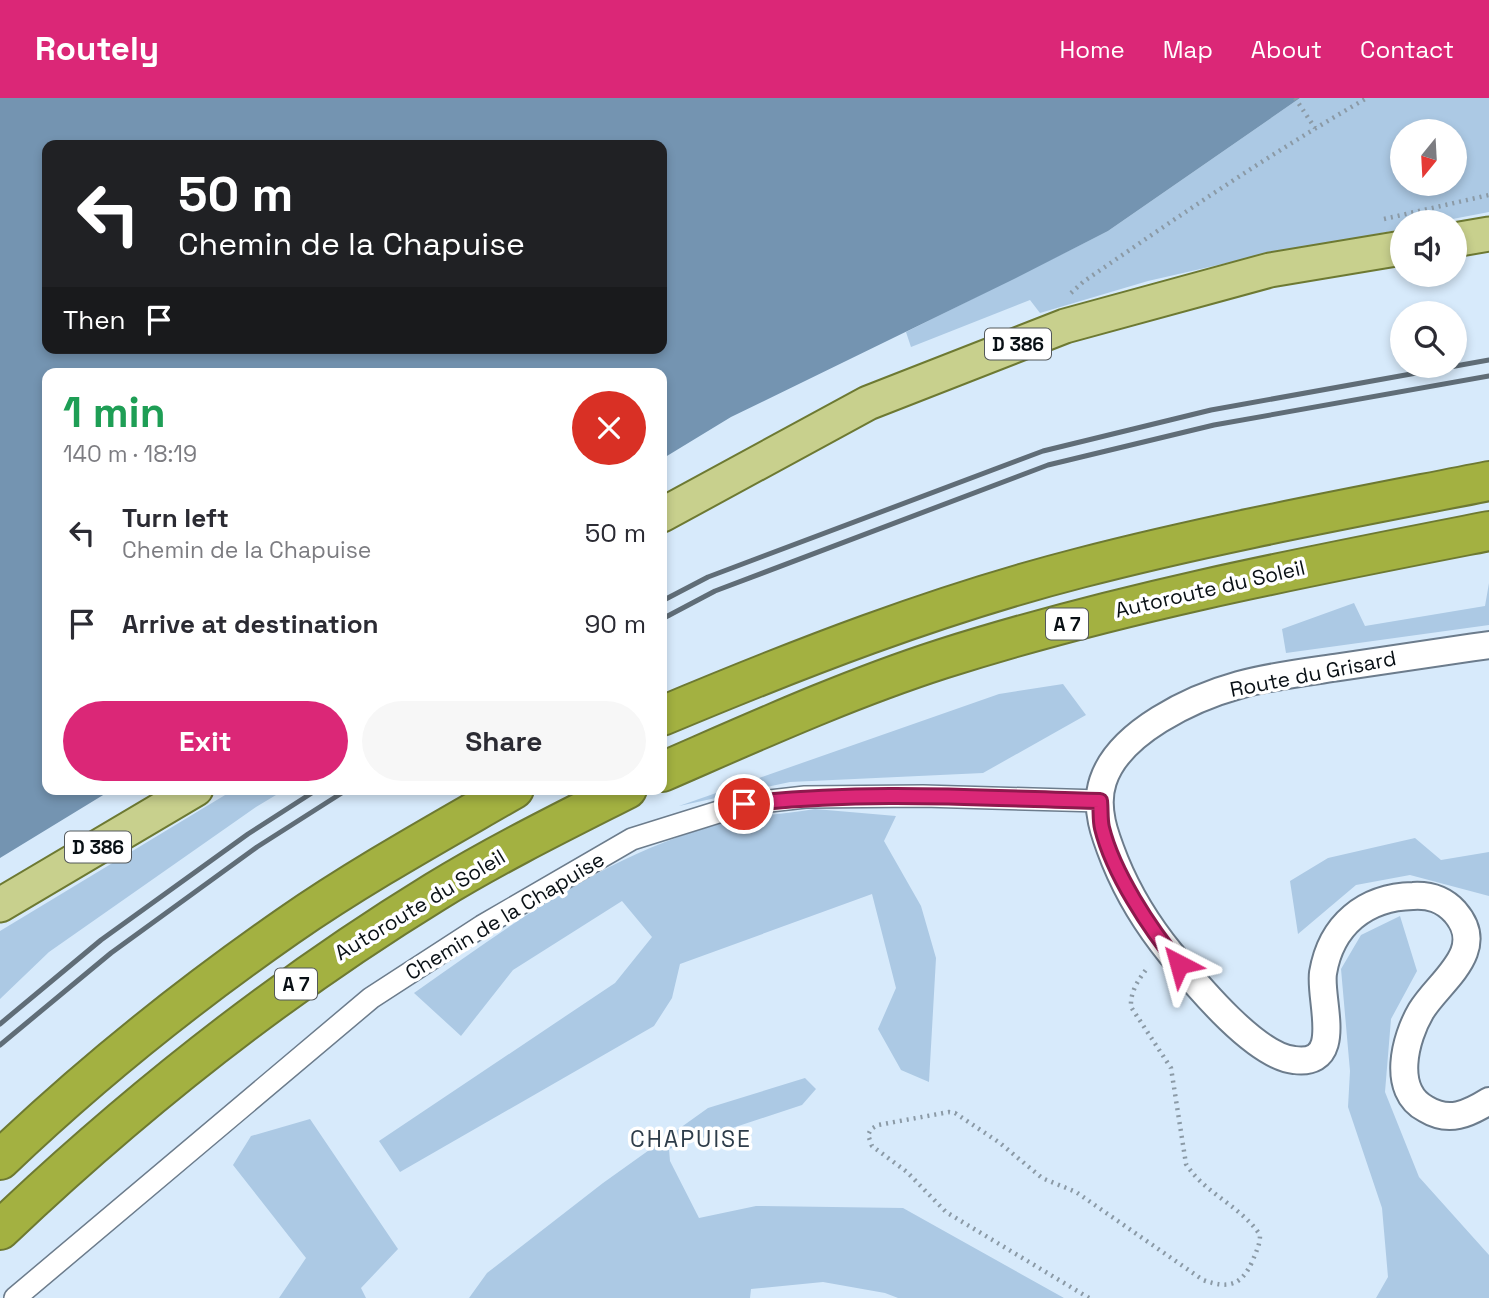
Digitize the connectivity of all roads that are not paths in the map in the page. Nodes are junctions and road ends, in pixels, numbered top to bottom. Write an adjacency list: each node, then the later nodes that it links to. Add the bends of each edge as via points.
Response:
1 (1489, 234): 2 (main road)
2 (1467, 238)
3 (1390, 250): 5 (main road, D 386, via 1270,270 1065,326 868,403)
4 (1489, 481): 8 (highway, A 7, via 1078,568 787,663)
5 (667, 512)
6 (1489, 531): 9 (highway, Autoroute du Soleil / A 7, via 1207,588 941,660 814,706)
7 (1489, 645): 13 (street, Route du Grisard, via 1238,685 1195,701 1132,739 1103,781)
8 (667, 714)
9 (667, 770)
10 (186, 795): 14 (main road, D 386)
11 (504, 795): 16 (highway, A 7, via 289,926 168,1014)
12 (615, 795): 17 (highway, Autoroute du Soleil / A 7, via 436,891 321,966 206,1049 76,1158)
13 (1100, 801): 15 (street, Route du Grisard, via 1102,827 1121,876 1164,945 1210,1001 1253,1040 1284,1058 1309,1059 1323,1048 1322,976 1344,924 1368,904 1397,896 1428,895 1448,904 1462,919 1466,949 1422,1009 1411,1032 1405,1084 1424,1109 1454,1118); 18 (street, Chemin de la Chapuise, via 805,797 744,804 632,839 482,926 372,998)
14 (0, 905)
15 (1489, 1101)
16 (0, 1160)
17 (0, 1230)
18 (15, 1298)

